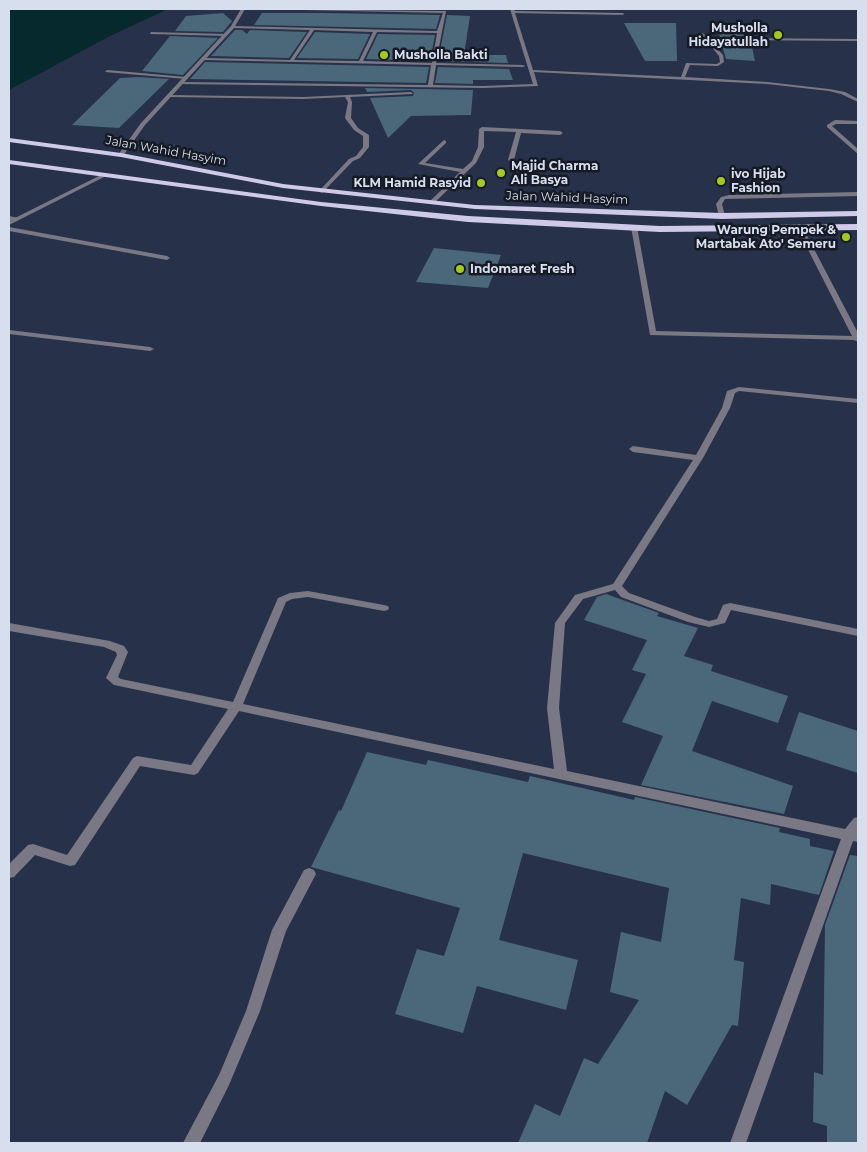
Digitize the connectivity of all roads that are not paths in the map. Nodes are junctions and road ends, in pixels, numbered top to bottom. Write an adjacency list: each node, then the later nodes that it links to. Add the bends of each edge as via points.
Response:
1 (243, 9): 6 (street)
2 (255, 9): 3 (street)
3 (445, 10): 9 (street)
4 (513, 10): 5 (street); 21 (street)
5 (623, 14)
6 (233, 27): 7 (street); 11 (street)
7 (313, 29): 8 (street); 16 (street)
8 (375, 30): 9 (street); 17 (street)
9 (439, 32): 18 (street)
10 (151, 33): 11 (street)
11 (226, 34): 15 (street)
12 (703, 34): 22 (street, via 721,56 722,62 718,65 688,64)
13 (736, 39): 14 (street)
14 (858, 40)
15 (205, 59): 16 (street); 23 (street)
16 (292, 61): 17 (street)
17 (360, 63): 18 (street)
18 (433, 64): 19 (street); 25 (street)
19 (523, 66)
20 (107, 71): 23 (street)
21 (532, 71): 22 (street); 26 (street, via 537,90)
22 (683, 77): 29 (street, via 820,88 843,93)
23 (186, 78): 24 (street)
24 (181, 83): 25 (street); 27 (street)
25 (430, 86): 26 (street)
26 (485, 89): 28 (street)
27 (169, 96): 28 (street); 36 (street)
28 (347, 96): 41 (street, via 350,102 348,118 356,129 366,135 366,147)
29 (858, 101)
30 (858, 122): 35 (street, via 835,122 830,126)
31 (519, 131): 32 (street); 37 (street); 39 (street, via 482,129 478,155)
32 (560, 133)
33 (9, 140): 36 (highway, Jalan Wahid Hasyim)
34 (444, 142): 39 (street, via 420,164)
35 (858, 152)
36 (121, 155): 41 (highway, Jalan Wahid Hasyim)
37 (512, 160)
38 (9, 162): 40 (highway, Jalan Wahid Hasyim)
39 (464, 171): 43 (street)
40 (105, 175): 48 (street); 50 (highway, Jalan Wahid Hasyim, via 321,204)
41 (322, 191): 43 (highway, Jalan Wahid Hasyim)
42 (858, 194): 46 (street, via 729,197 723,198 719,204)
43 (432, 202): 44 (highway, Jalan Wahid Hasyim)
44 (553, 211): 46 (highway, Jalan Wahid Hasyim); 50 (highway)
45 (858, 214): 46 (highway, Jalan Wahid Hasyim)
46 (722, 216)
47 (9, 218): 48 (street)
48 (17, 219): 49 (street)
49 (9, 223)
50 (552, 224): 51 (highway, Jalan Wahid Hasyim)
51 (634, 227): 53 (highway, Jalan Wahid Hasyim); 57 (street, via 653,333)
52 (858, 227): 53 (highway, Jalan Wahid Hasyim)
53 (800, 228): 57 (street)
54 (9, 229): 55 (street)
55 (167, 258)
56 (9, 332): 58 (street)
57 (858, 339)
58 (150, 349)
59 (858, 401): 61 (street, via 732,390)
60 (633, 449): 61 (street)
61 (700, 458): 62 (street)
62 (616, 586): 65 (street, via 625,595 709,624 721,621 730,606); 67 (street, via 579,597 560,623 554,708)
63 (384, 608): 66 (street, via 308,594 282,600)
64 (9, 627): 66 (street, via 116,646 123,652 113,673 114,681)
65 (858, 633)
66 (236, 707): 67 (street); 70 (street, via 194,770 137,761 70,860 33,849)
67 (561, 774): 69 (street)
68 (858, 822): 69 (street)
69 (854, 835): 73 (street)
70 (9, 873)
71 (309, 874): 72 (street, via 279,930 253,1010 224,1080)
72 (191, 1143)
73 (738, 1143)

